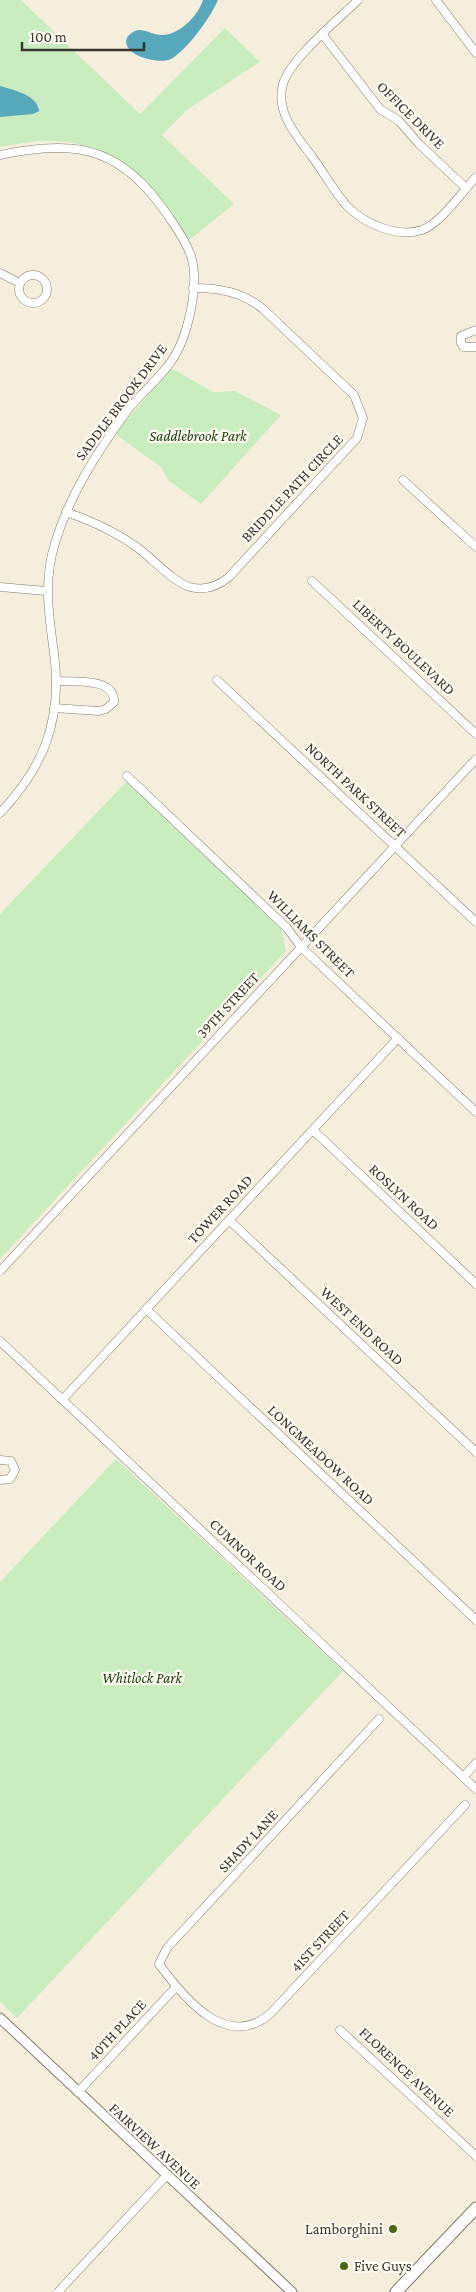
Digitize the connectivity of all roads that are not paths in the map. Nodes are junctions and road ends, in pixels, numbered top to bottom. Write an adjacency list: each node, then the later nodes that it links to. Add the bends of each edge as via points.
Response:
1 (358, 0): 3 (street)
2 (436, 0): 4 (street)
3 (323, 35): 7 (street, OFFICE DRIVE, via 380,108 399,122); 7 (street, via 294,64 283,83 281,103 289,124 347,206 369,222 388,230 412,232 424,229 436,220)
4 (476, 53)
5 (0, 155): 10 (street, SADDLE BROOK DRIVE, via 54,146 74,148 98,154 125,169 153,195 190,254 194,269)
6 (476, 177): 7 (street)
7 (466, 188)
8 (0, 273): 9 (street)
9 (20, 283)
10 (193, 288): 14 (street, SADDLE BROOK DRIVE, via 186,329 171,362 108,437); 14 (street, BRIDDLE PATH CIRCLE, via 237,293 263,309 354,395 363,418 357,438 229,577 216,586 203,589 182,584 113,532)
11 (476, 330): 12 (street, via 462,336 461,343 463,347)
12 (476, 347)
13 (403, 480): 15 (street)
14 (66, 512): 18 (street, SADDLE BROOK DRIVE, via 51,558)
15 (476, 547)
16 (312, 581): 22 (street, LIBERTY BOULEVARD)
17 (0, 587): 18 (street)
18 (46, 590): 20 (street, SADDLE BROOK DRIVE)
19 (217, 680): 26 (street, NORTH PARK STREET)
20 (56, 681): 21 (street, SADDLE BROOK DRIVE); 21 (street, via 102,684 110,689 114,702 98,711)
21 (54, 708): 25 (street, SADDLE BROOK DRIVE, via 51,731 35,769)
22 (476, 734)
23 (476, 759): 26 (street, 39TH STREET)
24 (127, 776): 28 (street, WILLIAMS STREET, via 287,928)
25 (0, 813)
26 (395, 844): 27 (street, NORTH PARK STREET); 28 (street, 39TH STREET)
27 (476, 922)
28 (301, 946): 29 (street, WILLIAMS STREET); 33 (street, 39TH STREET)
29 (398, 1038): 30 (street, WILLIAMS STREET); 31 (street, TOWER ROAD)
30 (476, 1112)
31 (313, 1130): 32 (street, TOWER ROAD); 34 (street, ROSLYN ROAD)
32 (229, 1220): 35 (street, TOWER ROAD); 38 (street, WEST END ROAD)
33 (0, 1271)
34 (476, 1284)
35 (146, 1309): 37 (street, TOWER ROAD); 41 (street, LONGMEADOW ROAD)
36 (0, 1341): 37 (street, CUMNOR ROAD)
37 (63, 1400): 44 (street, CUMNOR ROAD)
38 (476, 1452)
39 (0, 1460): 40 (street, via 11,1461 15,1470 10,1479)
40 (0, 1480)
41 (476, 1620)
42 (379, 1720): 47 (street, SHADY LANE, via 167,1948 160,1964)
43 (476, 1763): 44 (street)
44 (463, 1777): 45 (street, CUMNOR ROAD)
45 (476, 1789)
46 (466, 1805): 47 (street, 41ST STREET, via 261,2021 240,2028 219,2023)
47 (176, 1987): 50 (street, 40TH PLACE)
48 (0, 2018): 50 (street, FAIRVIEW AVENUE)
49 (340, 2030): 51 (street, FLORENCE AVENUE)
50 (78, 2092): 52 (street, FAIRVIEW AVENUE)
51 (476, 2156)
52 (166, 2176): 54 (street); 55 (street, FAIRVIEW AVENUE)
53 (476, 2208): 56 (main road)
54 (58, 2292)
55 (292, 2292)
56 (396, 2292)

